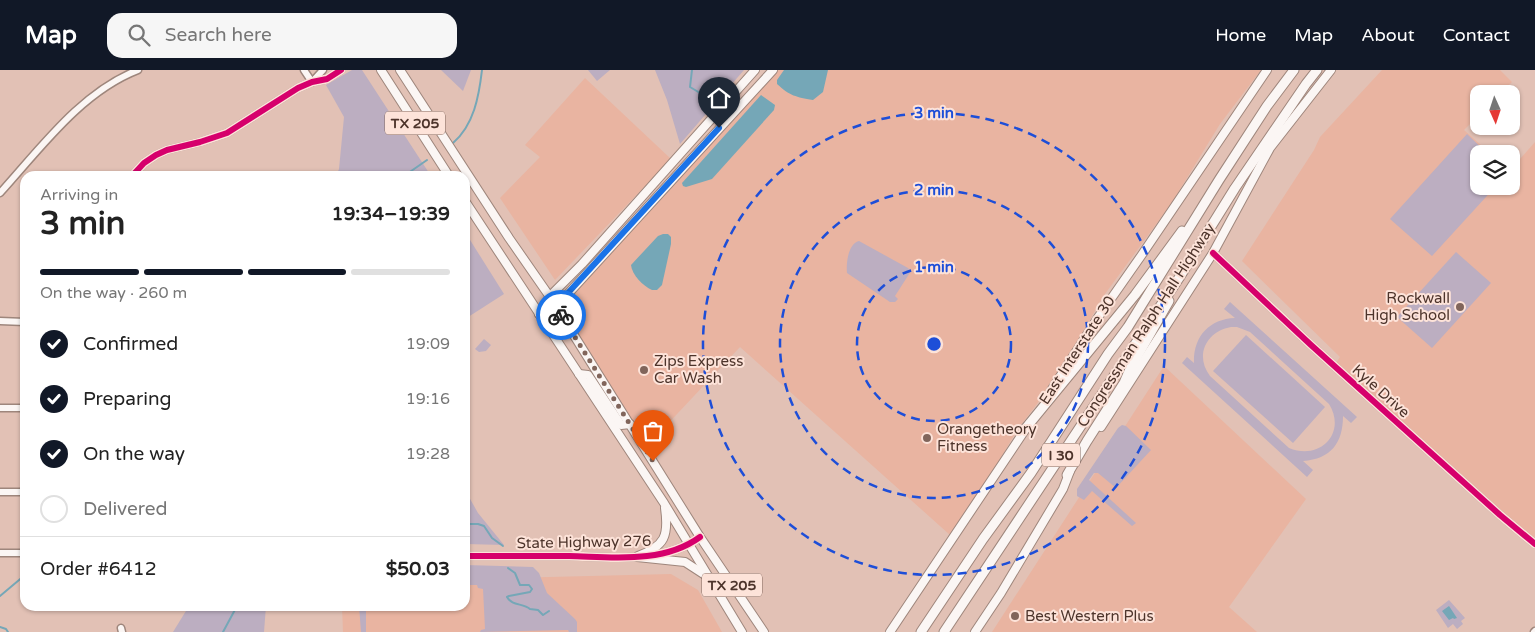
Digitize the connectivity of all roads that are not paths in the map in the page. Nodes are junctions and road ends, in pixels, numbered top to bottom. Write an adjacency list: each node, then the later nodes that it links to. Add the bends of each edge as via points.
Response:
1 (137, 70): 15 (street, via 117,78 95,94)
2 (304, 70): 13 (street)
3 (323, 70): 13 (street)
4 (341, 70): 13 (street, via 327,79)
5 (381, 70): 18 (main road, TX 205)
6 (400, 70): 19 (main road, TX 205)
7 (773, 70): 14 (main road)
8 (1267, 70): 39 (main road, East Interstate 30)
9 (1294, 70): 22 (highway, Congressman Ralph Hall Highway / I 30)
10 (1318, 70): 29 (highway, Congressman Ralph Hall Highway / I 30, via 1235,188)
11 (1331, 70): 28 (main road, via 1270,148)
12 (753, 73): 14 (main road); 21 (main road)
13 (312, 82): 17 (street, via 227,133 167,150)
14 (760, 85): 23 (main road)
15 (20, 171)
16 (20, 171): 24 (street)
17 (137, 171)
18 (446, 171)
19 (466, 171)
20 (470, 177): 30 (main road, TX 205)
21 (657, 179): 23 (main road); 26 (main road)
22 (1219, 180): 39 (highway, via 1135,295); 55 (highway, Congressman Ralph Hall Highway / I 30, via 1128,327)
23 (666, 186): 27 (main road)
24 (0, 193)
25 (470, 209): 32 (main road, TX 205)
26 (627, 213): 27 (main road); 30 (main road)
27 (635, 220): 31 (main road)
28 (1213, 253): 40 (main road); 45 (street, Kyle Drive, via 1311,345)
29 (1179, 278): 40 (highway, via 1167,307 1124,383); 56 (highway, Congressman Ralph Hall Highway / I 30)
30 (550, 297): 31 (main road, TX 205); 32 (main road)
31 (556, 306): 32 (main road); 38 (main road, TX 205)
32 (539, 314): 35 (main road, TX 205)
33 (0, 322): 34 (street)
34 (20, 322)
35 (579, 374): 38 (main road, via 588,375 621,425); 43 (main road, TX 205)
36 (0, 408): 37 (street)
37 (20, 408)
38 (630, 424): 44 (main road, TX 205)
39 (1025, 429): 54 (main road, East Interstate 30)
40 (1067, 475): 57 (main road, via 1001,594)
41 (0, 492): 42 (street)
42 (20, 492)
43 (664, 503): 46 (main road, TX 205); 50 (main road, via 667,524 662,542 656,549)
44 (700, 537): 46 (street, State Highway 276); 53 (main road, TX 205)
45 (1535, 544)
46 (689, 545): 50 (street, State Highway 276, via 666,553); 51 (main road, TX 205)
47 (0, 553): 48 (street)
48 (20, 553)
49 (470, 556): 50 (street, State Highway 276)
50 (637, 557): 51 (main road, via 685,562)
51 (709, 578): 52 (main road, TX 205)
52 (742, 632)
53 (764, 632)
54 (890, 632)
55 (921, 632)
56 (944, 632)
57 (975, 632)

